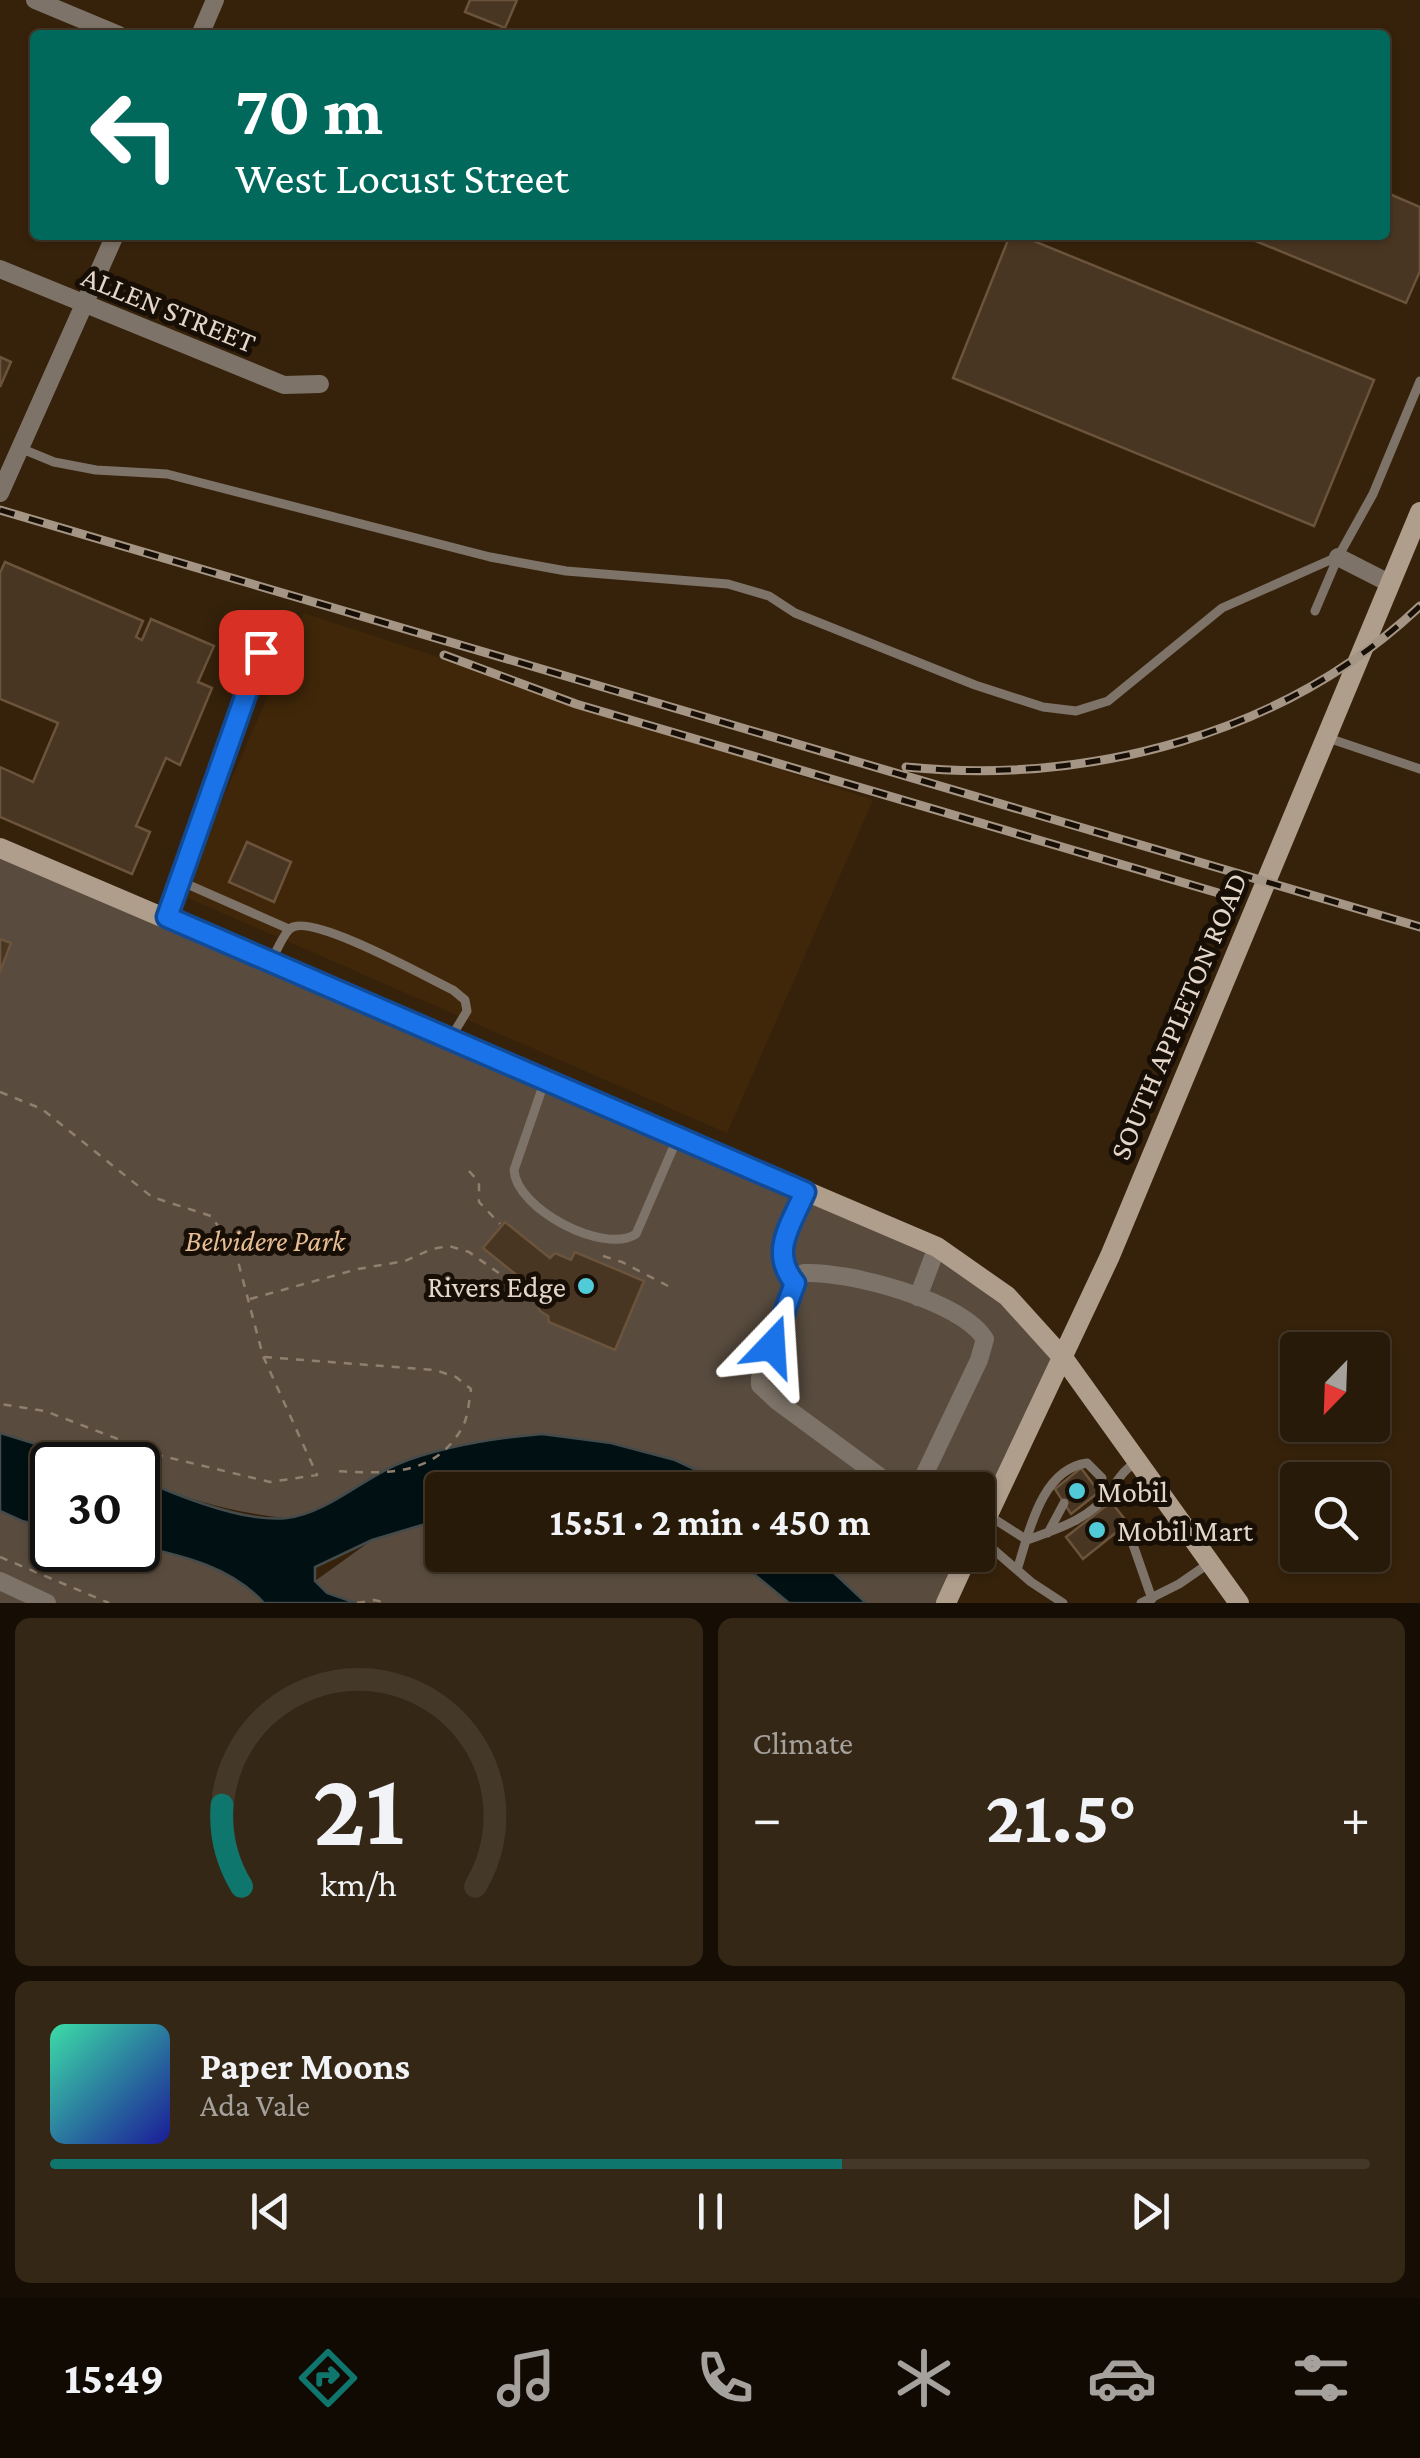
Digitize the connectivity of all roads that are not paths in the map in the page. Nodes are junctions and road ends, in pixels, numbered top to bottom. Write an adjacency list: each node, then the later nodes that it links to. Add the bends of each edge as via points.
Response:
1 (35, 0): 3 (street)
2 (215, 0): 4 (street)
3 (108, 30)
4 (202, 30)
5 (113, 240): 7 (street)
6 (0, 269): 7 (street, ALLEN STREET)
7 (86, 305): 9 (street, ALLEN STREET, via 284,385); 10 (street)
8 (1420, 381): 13 (lane, via 1373,494)
9 (320, 384)
10 (20, 448): 11 (street); 13 (lane, via 54,462 182,478 490,558 728,584 975,686 1076,711 1108,702 1222,608)
11 (0, 492)
12 (1420, 512): 14 (main road, SOUTH APPLETON ROAD)
13 (1338, 557): 14 (street); 15 (lane)
14 (1389, 582): 17 (main road, SOUTH APPLETON ROAD)
15 (1315, 611)
16 (261, 652): 20 (street)
17 (1326, 737): 18 (lane); 31 (main road, SOUTH APPLETON ROAD)
18 (1420, 769)
19 (0, 848): 21 (main road)
20 (180, 881): 21 (street); 22 (lane)
21 (167, 917): 23 (main road)
22 (290, 928): 23 (lane); 24 (lane, via 324,929 453,990 465,1000 466,1012)
23 (271, 962): 24 (main road)
24 (450, 1039): 25 (main road)
25 (545, 1080): 26 (main road); 26 (lane, via 515,1180 554,1219 595,1237 610,1242 636,1234)
26 (678, 1137): 27 (main road)
27 (805, 1192): 28 (main road); 29 (street, via 781,1250)
28 (936, 1247): 30 (street); 31 (main road, via 1007,1296)
29 (795, 1283): 30 (street, via 804,1273 822,1272); 33 (street, via 760,1385)
30 (918, 1297): 34 (street, via 974,1326 985,1339)
31 (1064, 1359): 32 (main road); 36 (main road, SOUTH APPLETON ROAD)
32 (1136, 1461): 35 (lane); 43 (main road)
33 (873, 1472)
34 (926, 1472)
35 (1117, 1477): 39 (lane, via 1074,1524); 41 (lane, via 1096,1480 1087,1463 1074,1465 1048,1488)
36 (995, 1500)
37 (1064, 1503): 39 (lane)
38 (995, 1519): 41 (lane)
39 (1048, 1532): 41 (lane)
40 (1129, 1532): 47 (lane)
41 (1027, 1540): 44 (lane)
42 (995, 1551): 44 (lane)
43 (1210, 1562): 47 (lane); 51 (main road)
44 (1017, 1570): 50 (lane)
45 (960, 1572): 49 (main road)
46 (0, 1582): 48 (street)
47 (1147, 1601)
48 (47, 1603)
49 (946, 1603)
50 (1063, 1603)
51 (1239, 1603)

